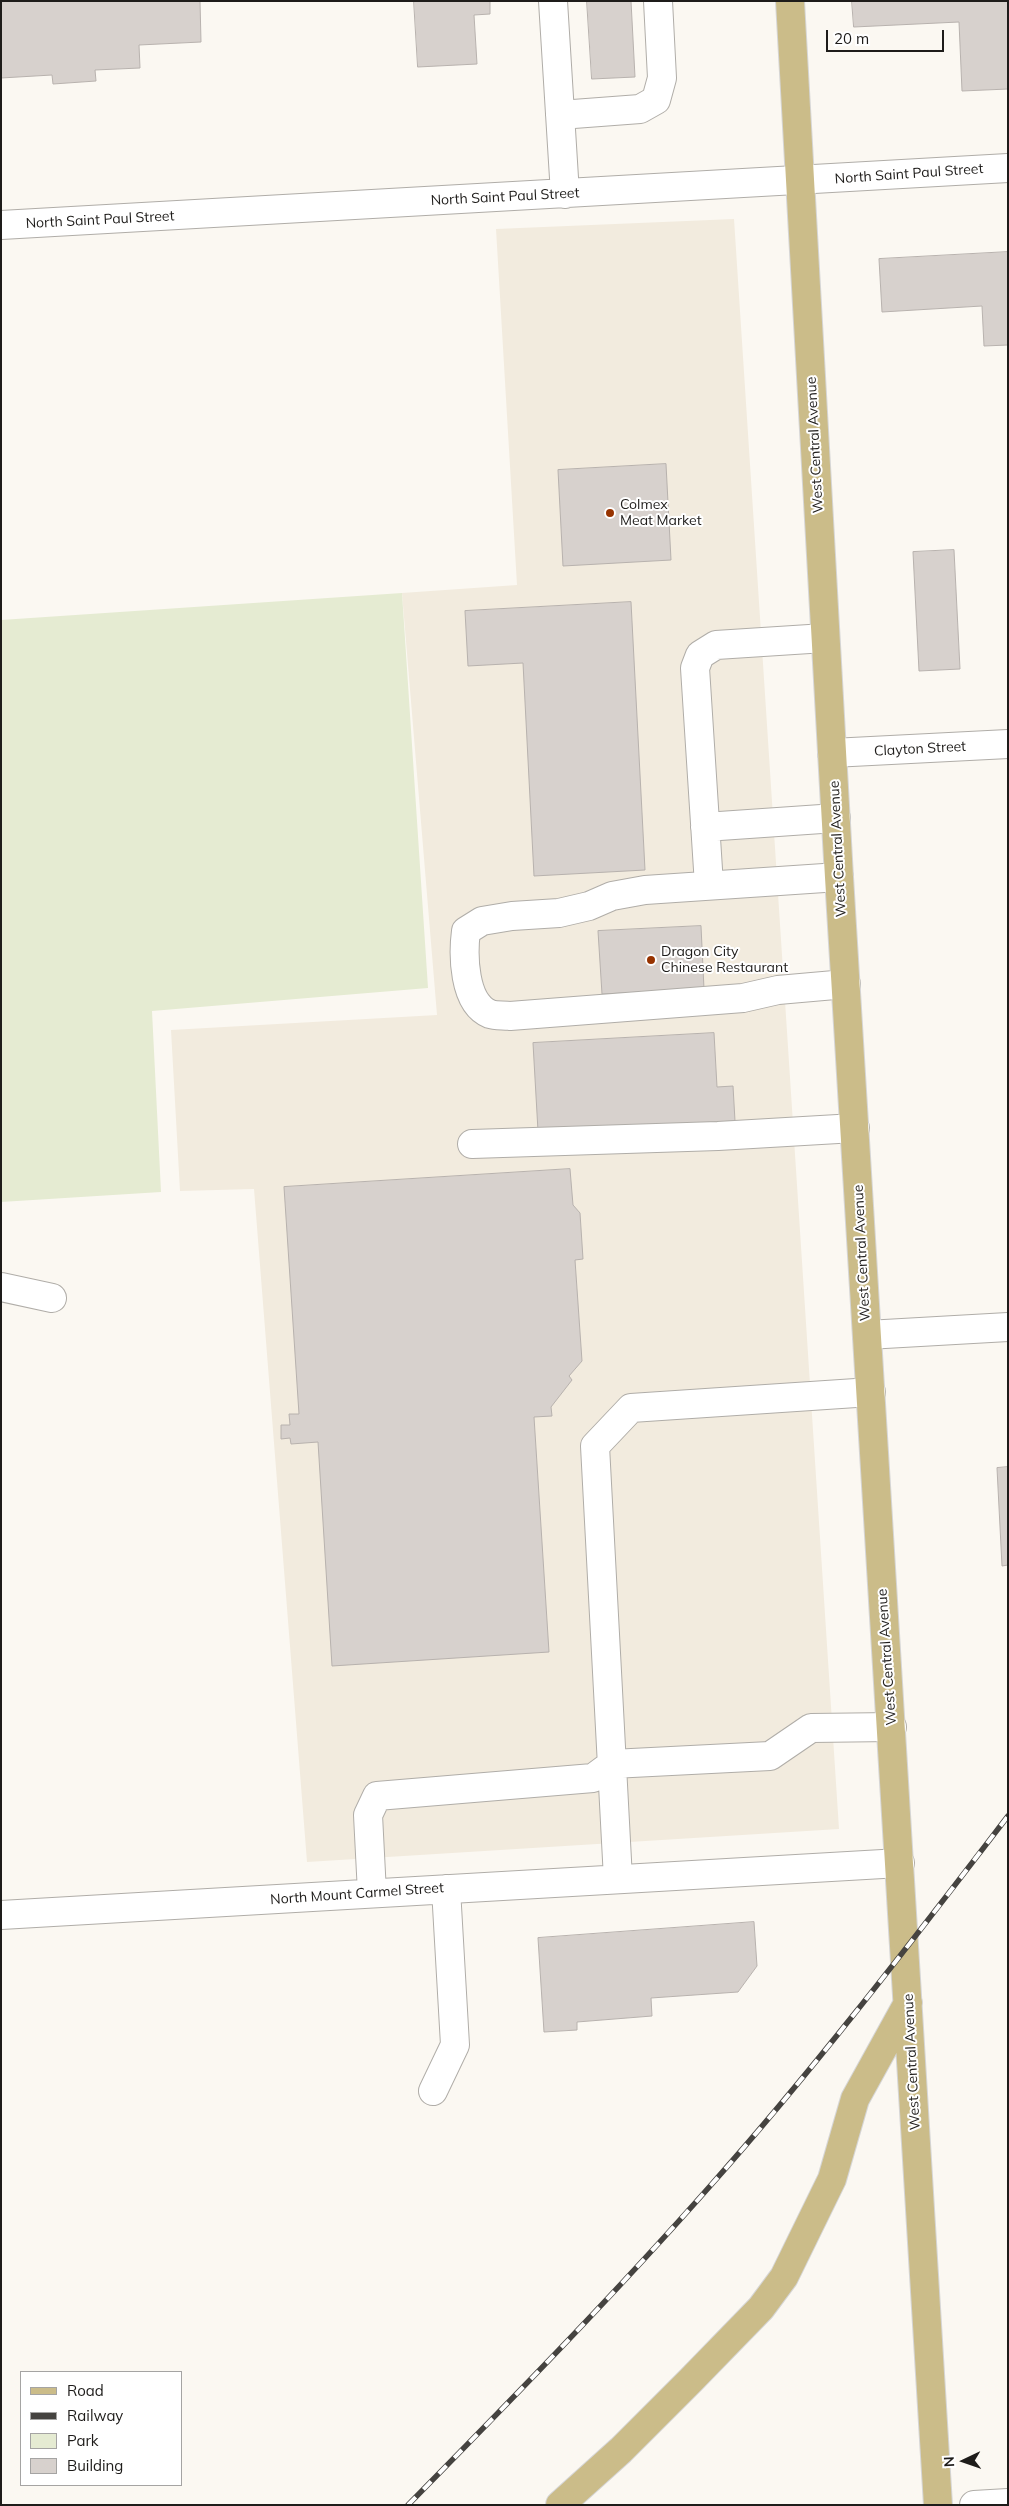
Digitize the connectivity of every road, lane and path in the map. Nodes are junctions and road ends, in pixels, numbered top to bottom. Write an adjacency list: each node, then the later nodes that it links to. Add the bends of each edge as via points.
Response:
1 (553, 1): 4 (street)
2 (658, 1): 4 (street, via 662,78 656,100 640,109)
3 (790, 1): 6 (main road, West Central Avenue)
4 (560, 116): 7 (street)
5 (1008, 168): 6 (street, North Saint Paul Street)
6 (800, 181): 7 (street, North Saint Paul Street); 9 (main road, West Central Avenue)
7 (565, 194): 8 (street, North Saint Paul Street)
8 (1, 225)
9 (825, 638): 11 (main road, West Central Avenue); 13 (street, via 716,646 700,655 694,668)
10 (1008, 744): 11 (street, Clayton Street)
11 (832, 753): 12 (main road, West Central Avenue)
12 (836, 818): 13 (street); 14 (main road, West Central Avenue)
13 (705, 827): 15 (street)
14 (839, 876): 15 (street); 16 (main road, West Central Avenue)
15 (709, 886): 16 (street, via 644,890 612,896 559,913 482,921 466,931 463,954 467,981 477,1002 490,1014 510,1016 743,998 778,990)
16 (846, 984): 17 (main road, West Central Avenue)
17 (855, 1128): 18 (street); 22 (main road, West Central Avenue)
18 (472, 1144)
19 (1, 1286): 20 (street)
20 (52, 1298)
21 (1008, 1327): 22 (street)
22 (867, 1335): 23 (main road, West Central Avenue)
23 (871, 1392): 24 (main road, West Central Avenue); 25 (street, via 631,1408 595,1446)
24 (892, 1727): 25 (street, via 811,1728 770,1756); 26 (main road, West Central Avenue)
25 (612, 1764): 27 (street); 29 (street, via 593,1778 377,1796 368,1815)
26 (900, 1863): 27 (street, North Mount Carmel Street); 31 (main road, West Central Avenue)
27 (618, 1879): 28 (street, North Mount Carmel Street)
28 (446, 1888): 29 (street, North Mount Carmel Street); 32 (street, via 455,2045)
29 (372, 1894): 30 (street, North Mount Carmel Street)
30 (1, 1915)
31 (908, 2003): 34 (main road, via 855,2099 832,2179 784,2277 761,2308 691,2380); 35 (main road, West Central Avenue)
32 (433, 2091)
33 (1008, 2502): 36 (street)
34 (560, 2505)
35 (938, 2505)
36 (974, 2505)

